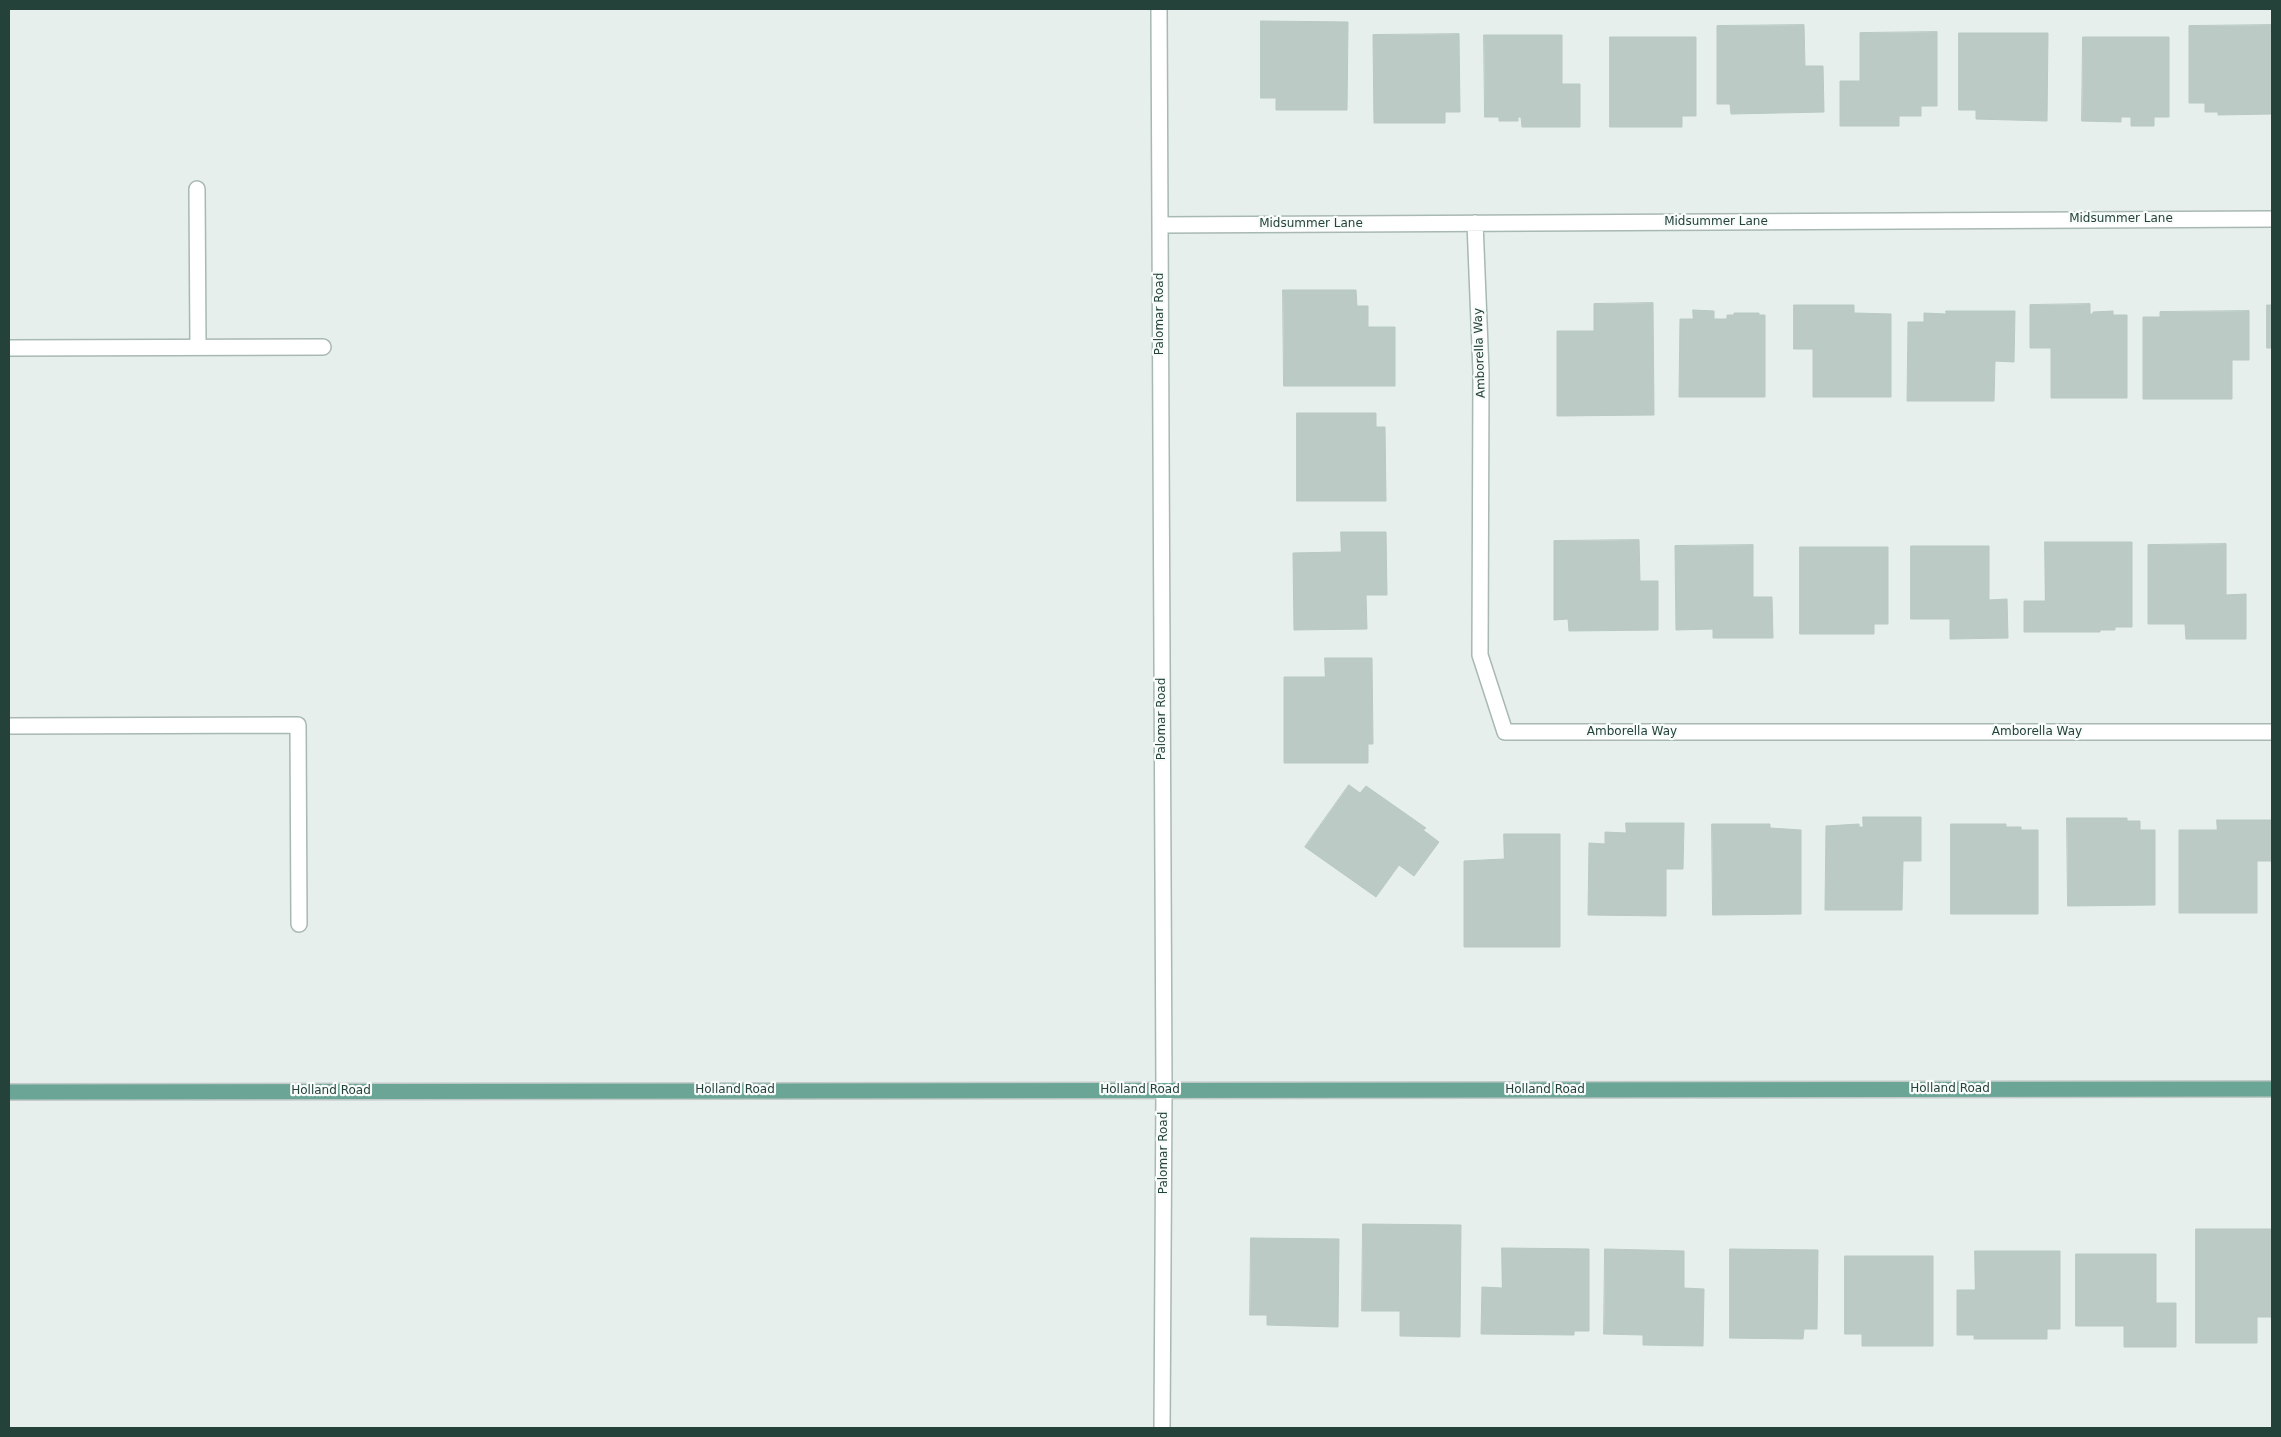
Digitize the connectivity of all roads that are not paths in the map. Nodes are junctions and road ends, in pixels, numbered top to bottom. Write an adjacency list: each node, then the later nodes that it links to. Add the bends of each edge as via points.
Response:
1 (1159, 9): 5 (street, Palomar Road)
2 (196, 189): 6 (street)
3 (2272, 219): 4 (street, Midsummer Lane)
4 (1475, 223): 5 (street, Midsummer Lane); 10 (street, Amborella Way, via 1481,372 1480,655 1505,732)
5 (1160, 225): 13 (street, Palomar Road)
6 (198, 347): 7 (street); 8 (street)
7 (323, 347)
8 (9, 348)
9 (9, 726): 11 (street, via 298,725)
10 (2272, 732)
11 (299, 924)
12 (2272, 1088): 13 (main road, Holland Road)
13 (1164, 1090): 14 (main road, Holland Road); 15 (street, Palomar Road)
14 (9, 1092)
15 (1162, 1428)

